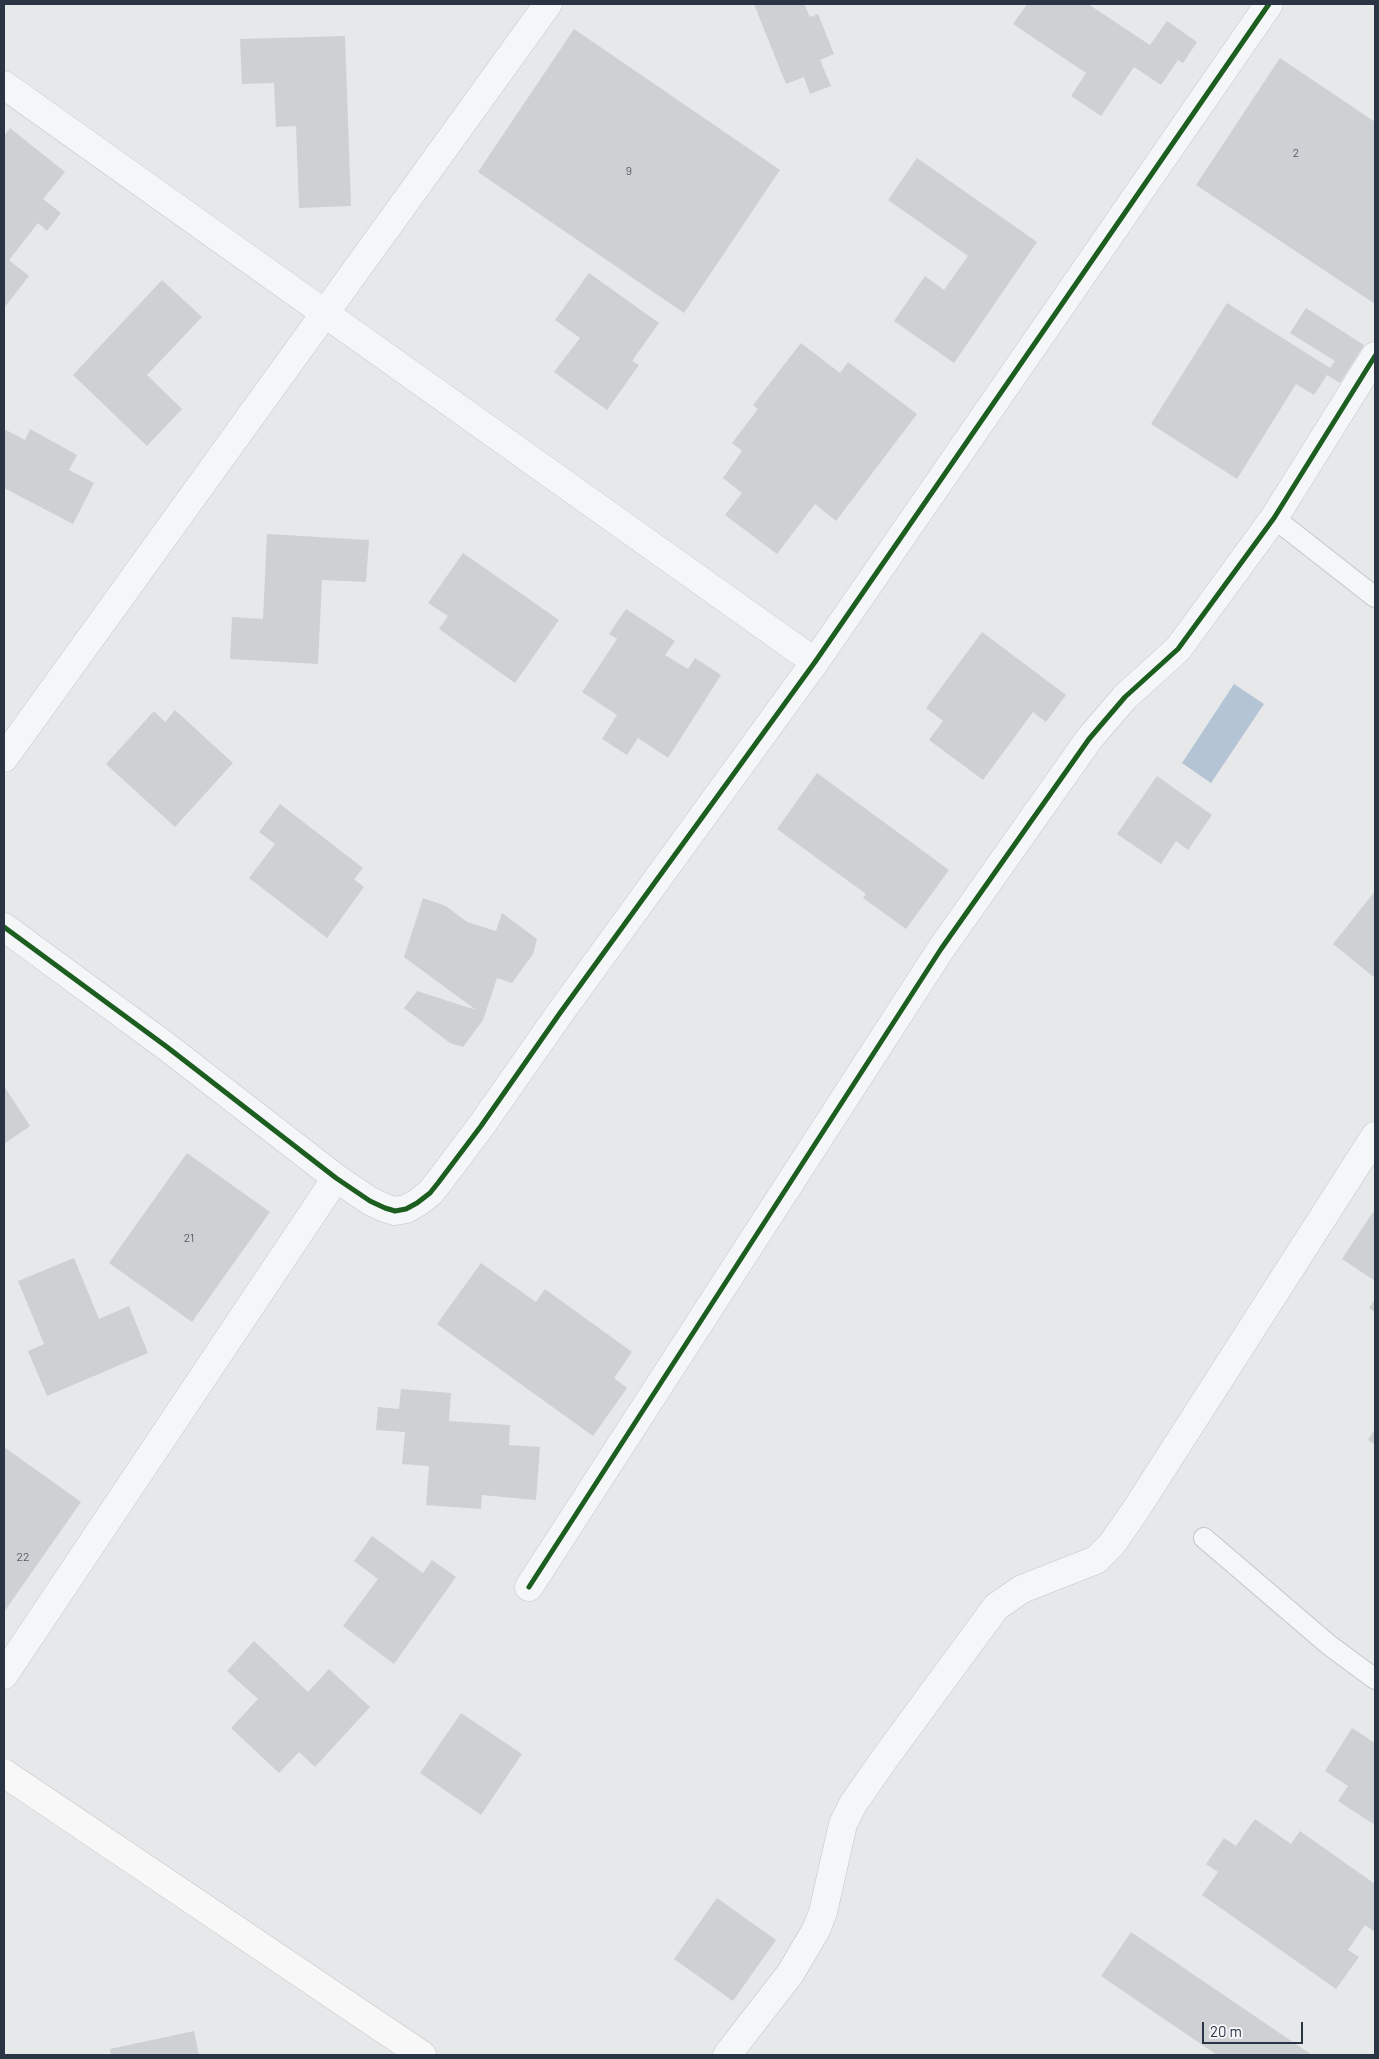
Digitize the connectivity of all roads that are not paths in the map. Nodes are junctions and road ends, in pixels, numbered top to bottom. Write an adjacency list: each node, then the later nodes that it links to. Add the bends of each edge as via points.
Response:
1 (548, 4): 4 (street)
2 (1268, 4): 8 (street)
3 (4, 85): 4 (street)
4 (325, 313): 8 (street); 9 (street)
5 (1375, 356): 6 (street)
6 (1274, 518): 7 (lane); 14 (street, via 1178,649 1125,697 1089,738 1025,827 941,948)
7 (1375, 597)
8 (816, 662): 12 (street, via 430,1193 406,1209 395,1211 370,1201)
9 (4, 758)
10 (4, 927): 12 (street)
11 (1375, 1136): 19 (street, via 1112,1544 1096,1560 1022,1588 996,1607 885,1758 843,1824 824,1912 816,1930 790,1974)
12 (336, 1178): 15 (street)
13 (1204, 1538): 16 (lane, via 1329,1646)
14 (529, 1587)
15 (4, 1675)
16 (1375, 1679)
17 (4, 1775): 18 (main road)
18 (422, 2055)
19 (726, 2055)

